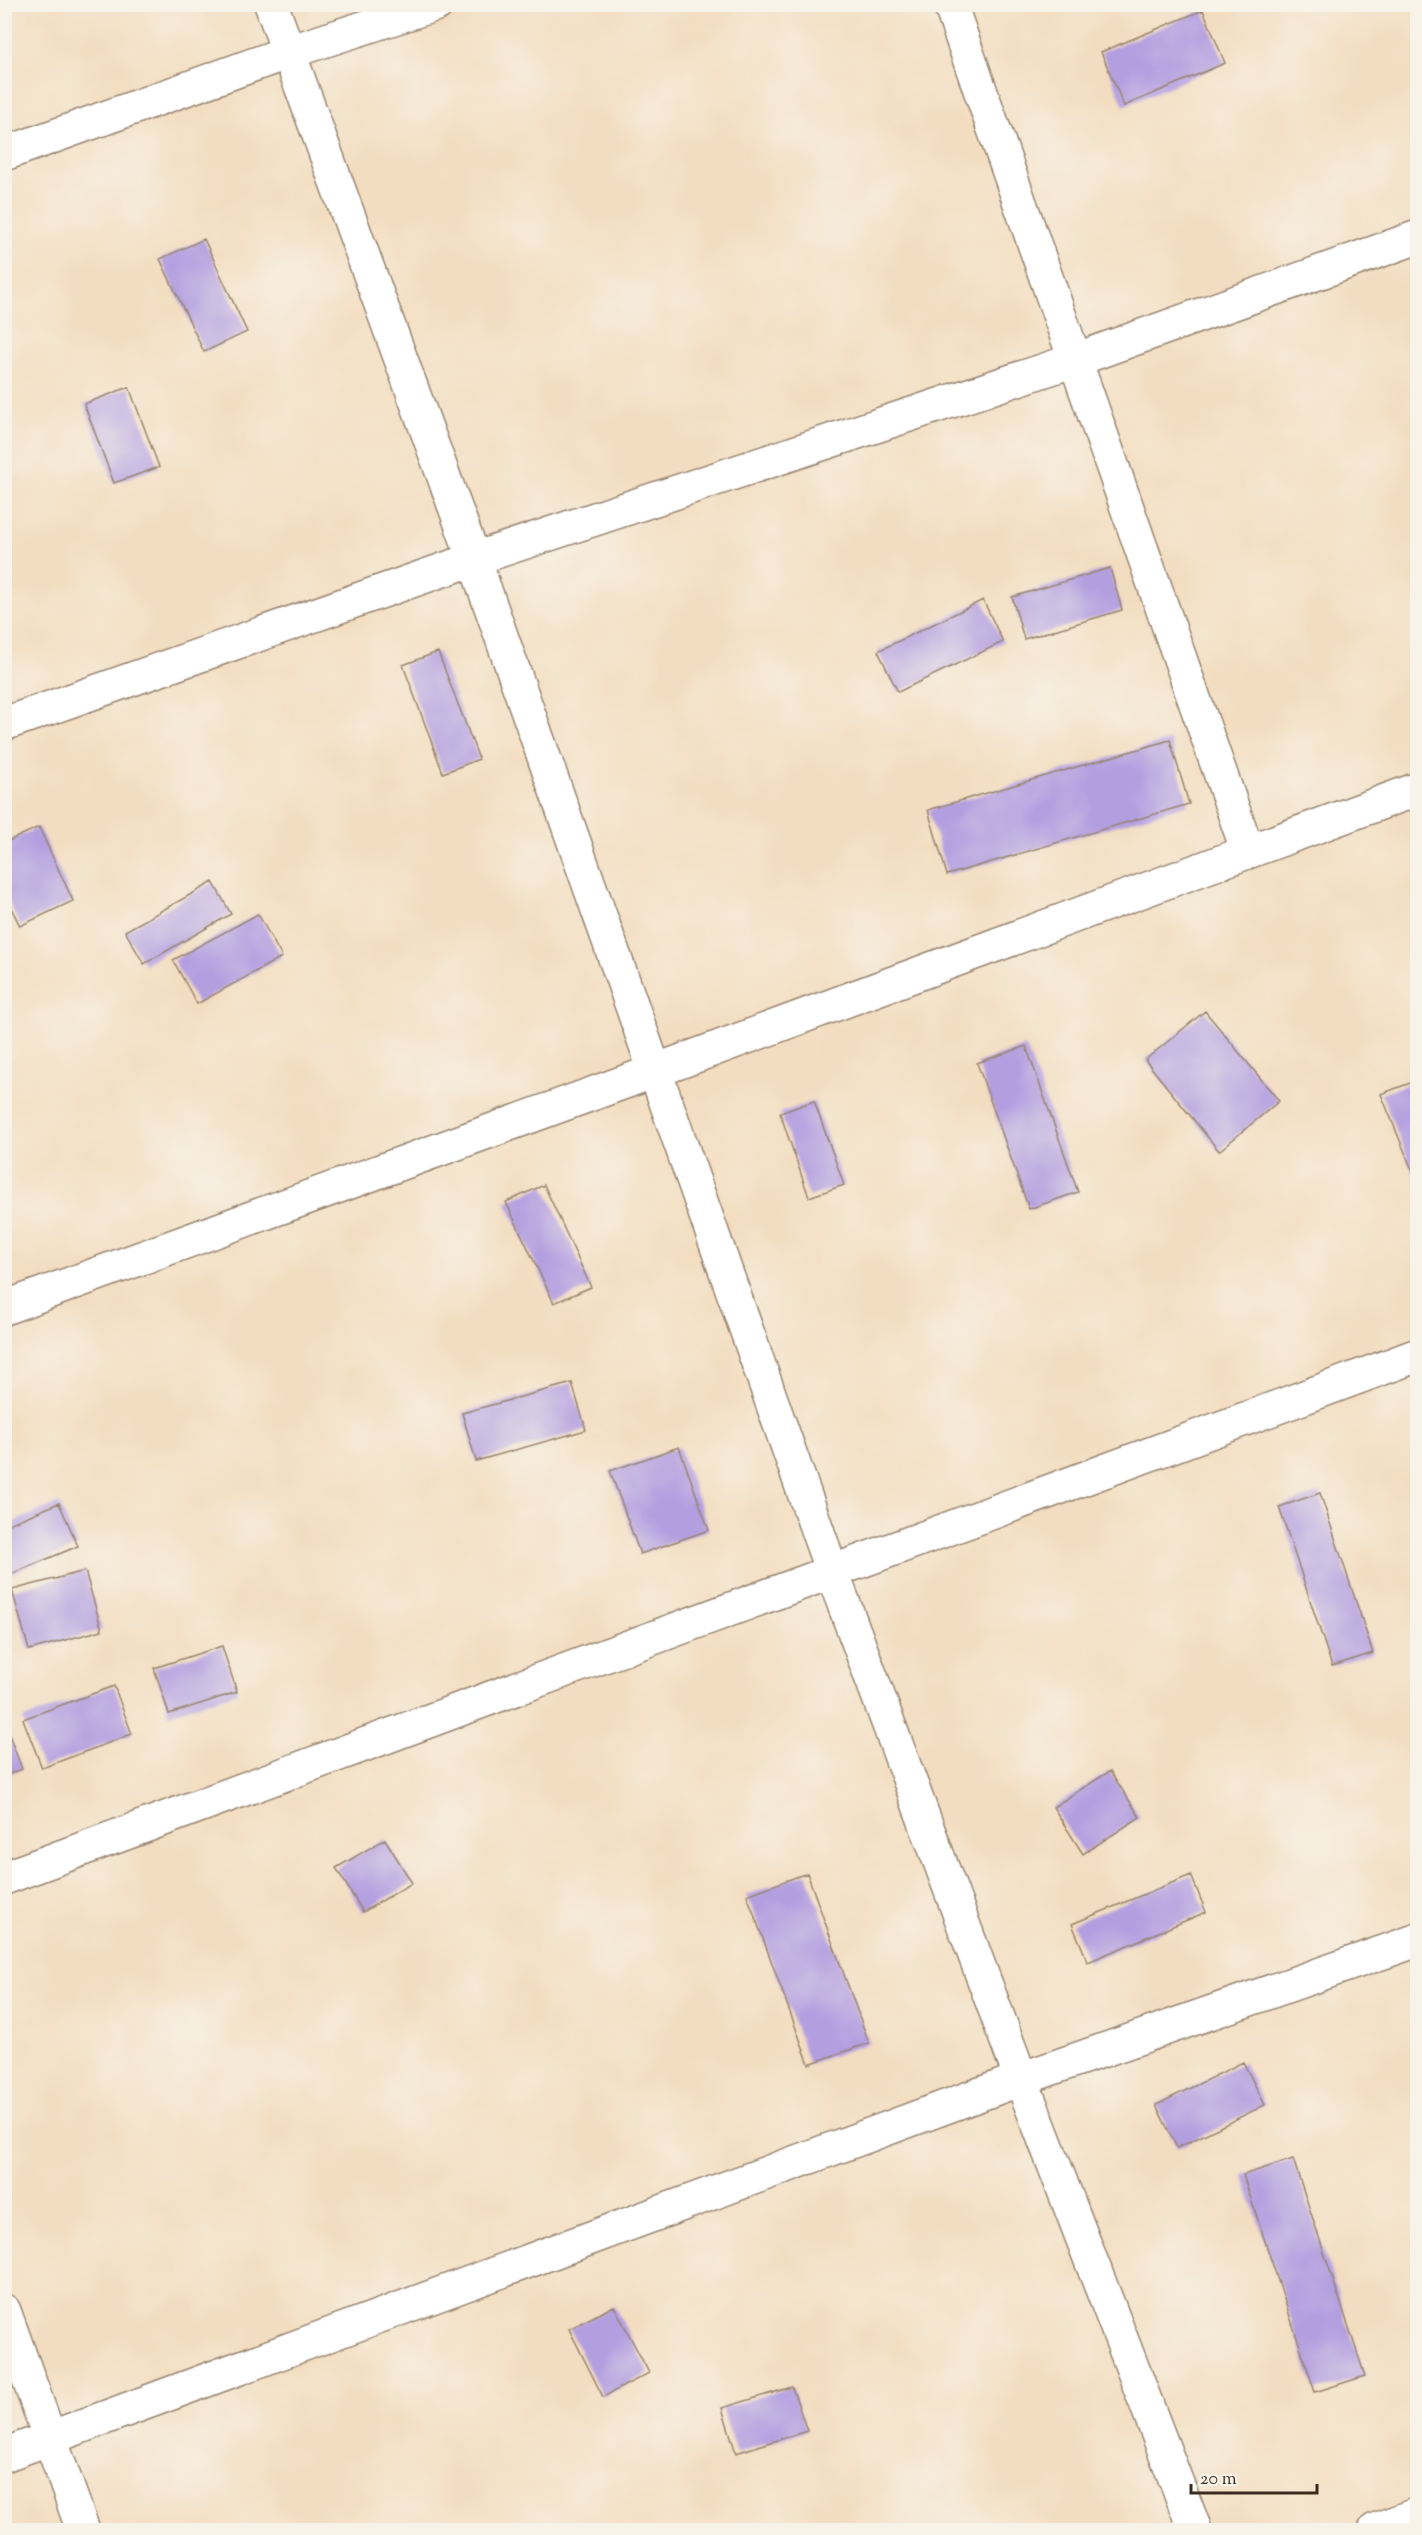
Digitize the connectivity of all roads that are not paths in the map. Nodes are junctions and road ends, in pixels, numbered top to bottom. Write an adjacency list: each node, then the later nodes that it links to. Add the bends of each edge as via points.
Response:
1 (271, 4): 4 (street)
2 (437, 4): 4 (street)
3 (950, 4): 7 (street)
4 (289, 52): 5 (street); 8 (street)
5 (4, 154)
6 (1418, 237): 7 (street)
7 (1075, 360): 8 (street); 11 (street)
8 (474, 560): 9 (street); 12 (street)
9 (4, 724)
10 (1418, 789): 11 (street)
11 (1248, 852): 12 (street)
12 (655, 1071): 13 (street); 15 (street)
13 (4, 1308)
14 (1418, 1355): 15 (street)
15 (832, 1572): 16 (street); 18 (street)
16 (4, 1878)
17 (1418, 1940): 18 (street)
18 (1021, 2079): 20 (street); 24 (street)
19 (4, 2311): 20 (street)
20 (51, 2439): 21 (street); 23 (street)
21 (4, 2456)
22 (1418, 2514): 25 (street)
23 (83, 2530)
24 (1195, 2530)
25 (1375, 2530)

